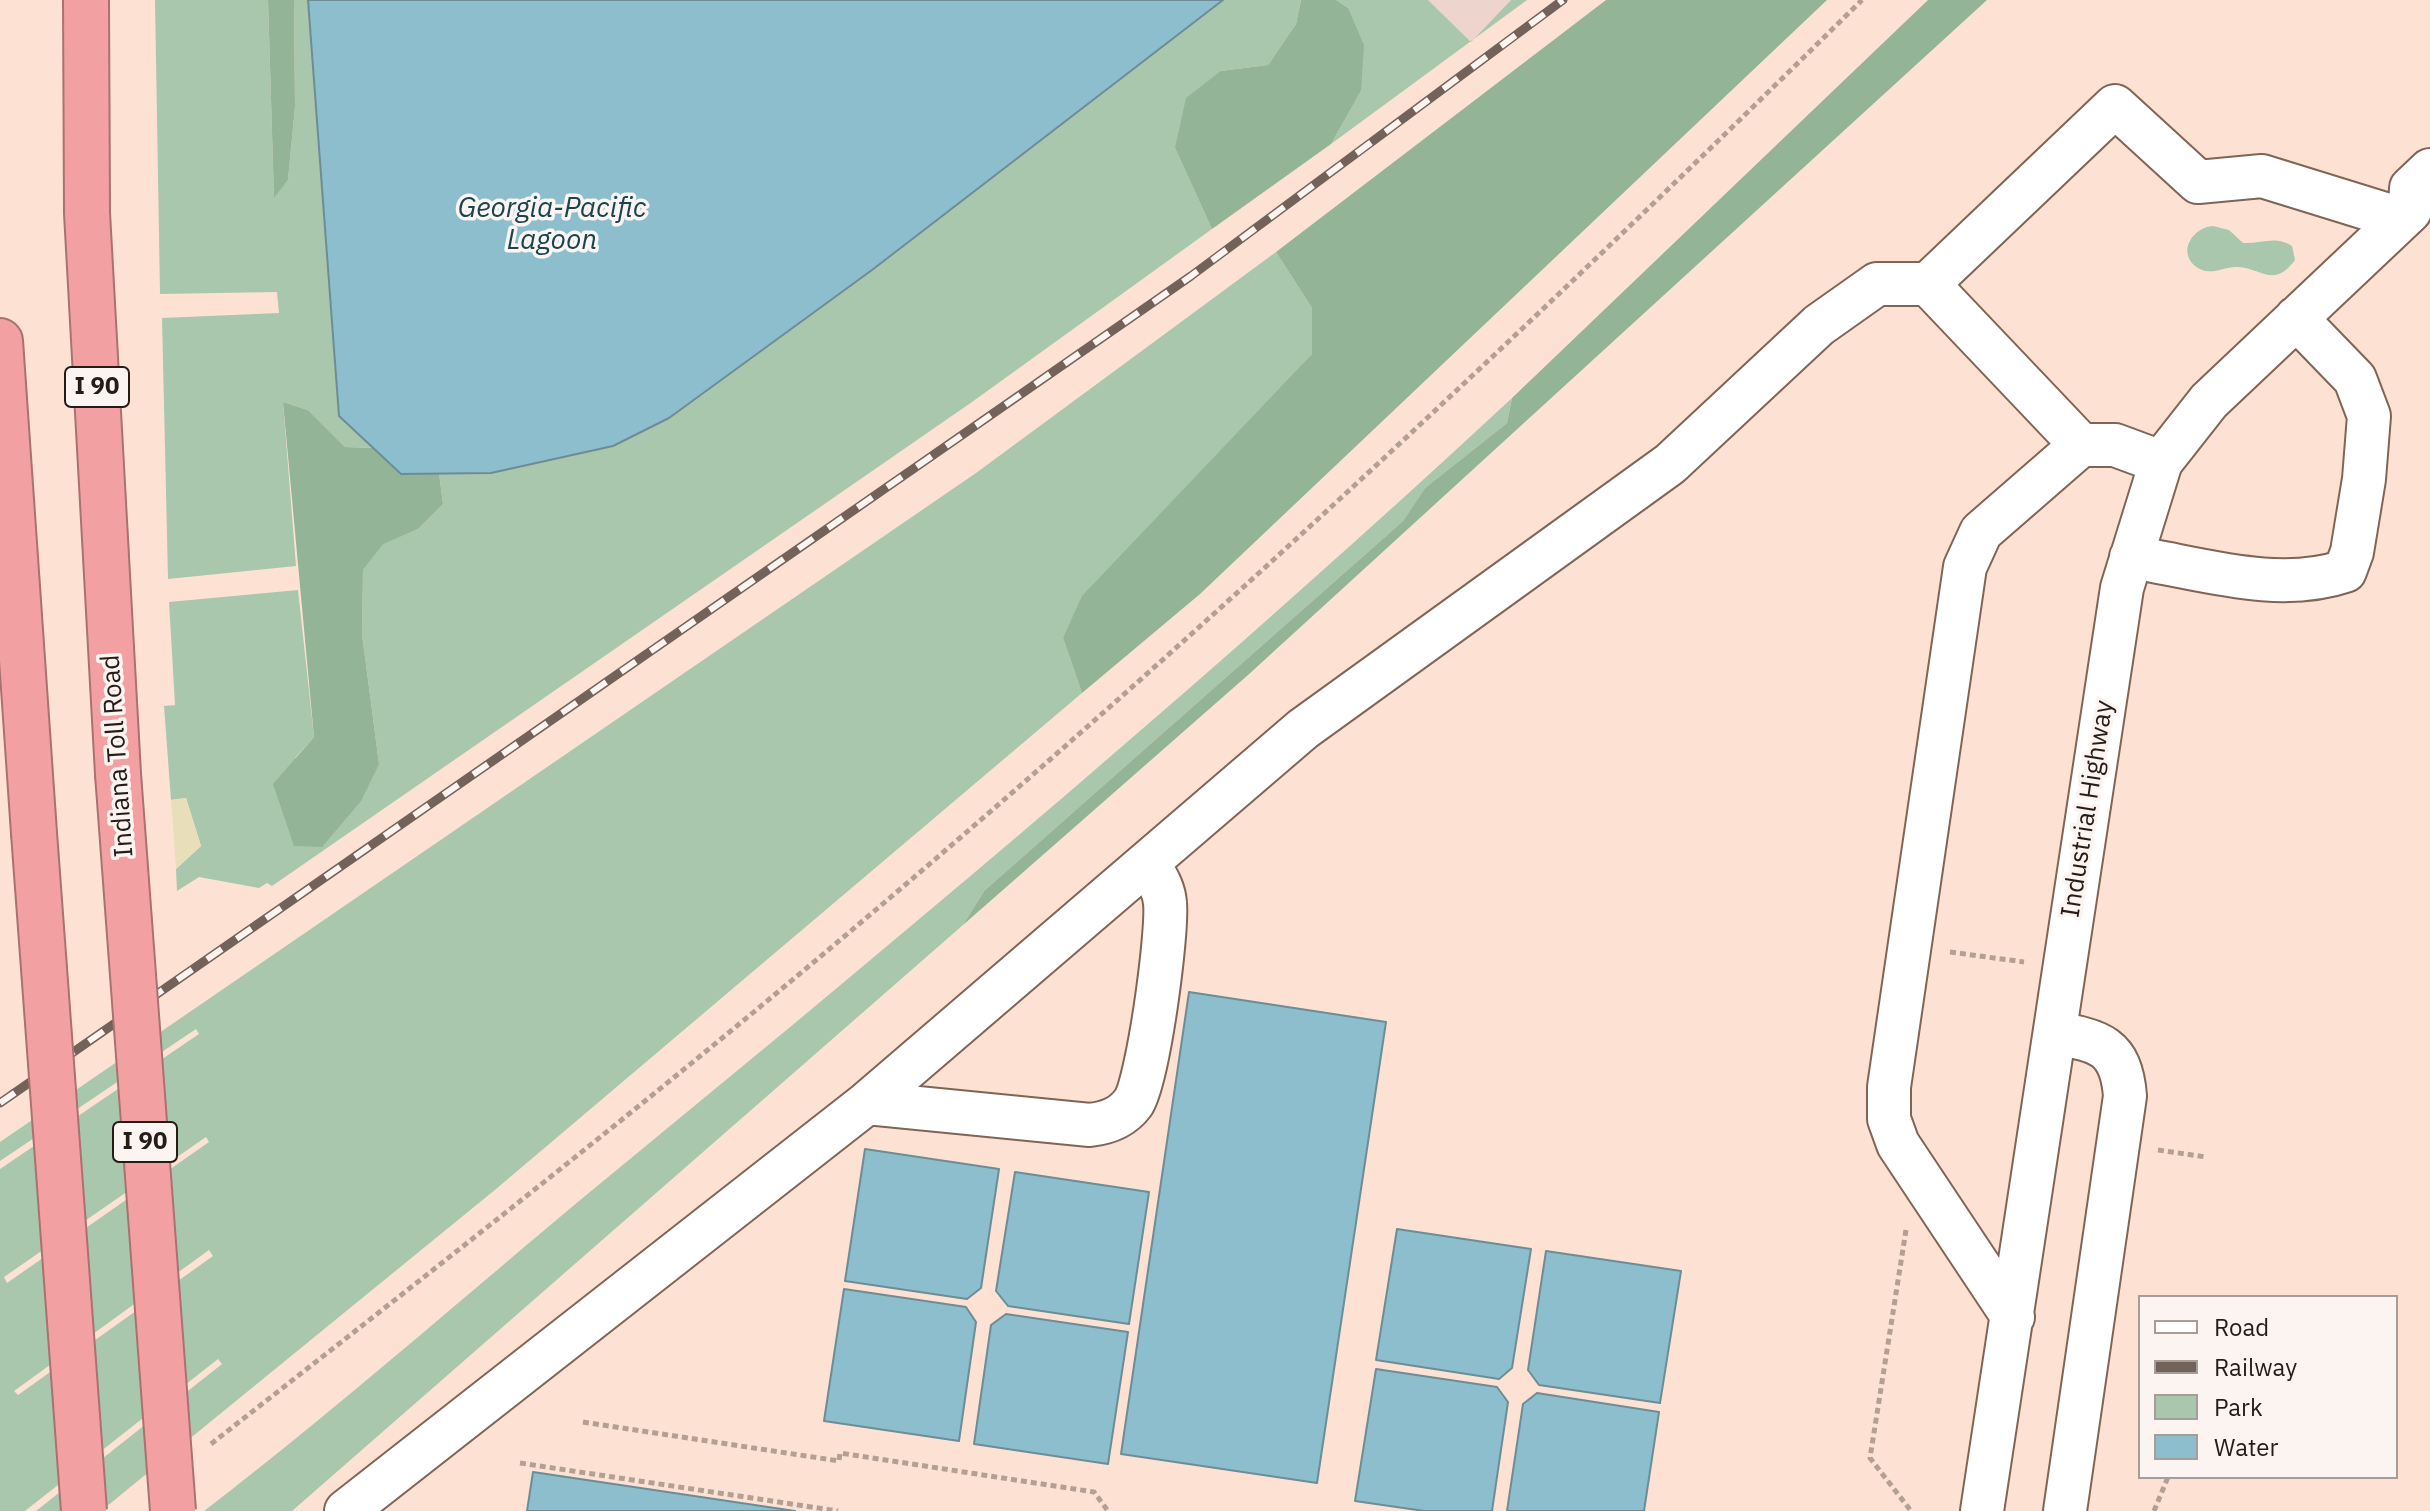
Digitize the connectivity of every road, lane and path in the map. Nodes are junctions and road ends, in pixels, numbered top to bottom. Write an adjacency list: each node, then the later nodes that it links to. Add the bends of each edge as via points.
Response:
1 (86, 0): 23 (highway, Indiana Toll Road / I 90, bridge, via 87,213 118,774)
2 (1862, 0): 19 (path, via 1545,307 1057,752 721,1039)
3 (2430, 170): 4 (street, Industrial Highway, via 2411,188)
4 (2414, 215): 5 (street, via 2262,176 2198,182 2115,106); 6 (street, Industrial Highway)
5 (1928, 284): 8 (street); 11 (street, via 1877,284 1819,325 1670,464 1303,729)
6 (2296, 318): 9 (street, Industrial Highway, via 2209,401); 10 (street, via 2355,379 2369,416 2364,479 2345,571 2319,580 2277,581)
7 (0, 341): 22 (highway, bridge)
8 (2081, 445): 9 (street, via 2115,445); 12 (street, via 1991,522 1968,555)
9 (2161, 462): 10 (street, Industrial Highway)
10 (2131, 557): 13 (street, Industrial Highway)
11 (1149, 864): 15 (street); 15 (street, via 1161,884 1165,917 1145,1073 1131,1106 1120,1116 1090,1125)
12 (1910, 946): 13 (path); 16 (street, via 1888,1103 1892,1133)
13 (2064, 968): 14 (street, Industrial Highway)
14 (2055, 1033): 17 (street, Industrial Highway); 29 (street, via 2089,1039 2108,1049 2122,1074 2125,1096)
15 (867, 1103): 24 (street)
16 (1915, 1170): 17 (street); 27 (path, via 1870,1458)
17 (2013, 1317): 28 (street, Industrial Highway)
18 (583, 1422): 26 (path, via 839,1461 840,1453 1094,1492)
19 (199, 1453)
20 (520, 1463): 25 (path)
21 (2167, 1479): 30 (path)
22 (84, 1511)
23 (173, 1511)
24 (346, 1511)
25 (838, 1511)
26 (1108, 1511)
27 (1911, 1511)
28 (1982, 1511)
29 (2065, 1511)
30 (2154, 1511)

